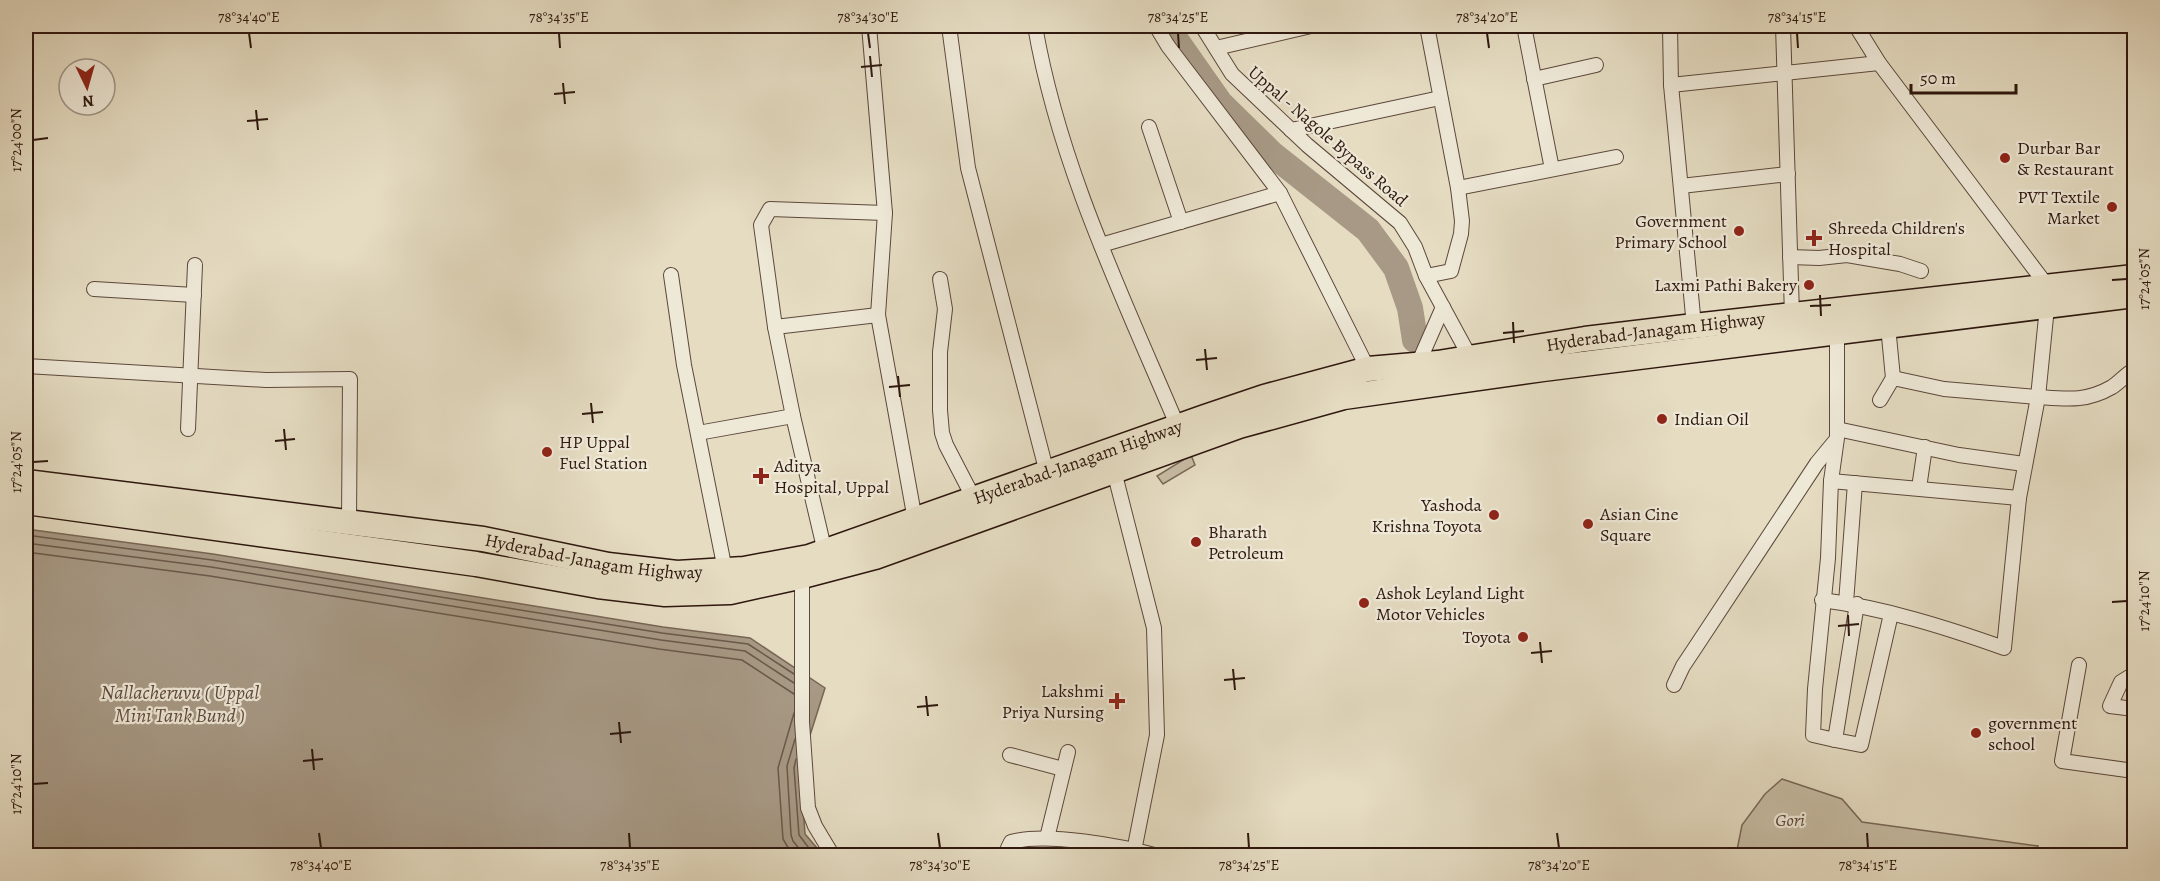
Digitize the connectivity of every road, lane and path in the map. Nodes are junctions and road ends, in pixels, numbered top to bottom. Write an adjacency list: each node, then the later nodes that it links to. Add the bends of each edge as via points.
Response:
1 (869, 26): 27 (street)
2 (949, 26): 65 (street, via 968,168)
3 (1035, 26): 29 (street, via 1057,120)
4 (1156, 26): 26 (street)
5 (1202, 26): 12 (street, Uppal - Nagole Bypass Road)
6 (1311, 26): 12 (street)
7 (1427, 26): 18 (street)
8 (1524, 26): 16 (street)
9 (1670, 26): 17 (street)
10 (1783, 26): 15 (street)
11 (1856, 26): 13 (street)
12 (1216, 48): 20 (street, Uppal - Nagole Bypass Road, via 1232,74)
13 (1879, 63): 15 (street); 40 (street)
14 (1596, 65): 16 (street)
15 (1785, 73): 17 (street); 23 (street)
16 (1534, 79): 22 (street)
17 (1671, 85): 24 (street)
18 (1440, 98): 20 (street); 25 (street)
19 (1149, 127): 28 (street)
20 (1291, 130): 34 (street, Uppal - Nagole Bypass Road, via 1400,223)
21 (1616, 157): 22 (street)
22 (1552, 169): 25 (street)
23 (1788, 174): 24 (street); 30 (street)
24 (1681, 186): 44 (street, via 1694,272)
25 (1458, 188): 34 (street, via 1461,234 1451,271)
26 (1280, 193): 28 (street); 51 (street)
27 (885, 213): 42 (street); 46 (street, via 770,208 760,225)
28 (1181, 222): 29 (street)
29 (1101, 245): 58 (street)
30 (1790, 257): 32 (street, via 1847,255 1900,264); 43 (street, via 1787,272)
31 (195, 265): 38 (street)
32 (1921, 272)
33 (671, 275): 61 (street)
34 (1426, 276): 41 (street, Uppal - Nagole Bypass Road)
35 (2134, 277): 40 (highway, Hyderabad-Janagam Highway)
36 (940, 279): 71 (street, via 945,309 940,352 942,433)
37 (94, 289): 38 (street)
38 (194, 295): 53 (street)
39 (2134, 296): 40 (highway, Hyderabad-Janagam Highway)
40 (2048, 297): 43 (highway, Hyderabad-Janagam Highway); 45 (highway, Hyderabad-Janagam Highway); 55 (street)
41 (1443, 307): 48 (street, Uppal - Nagole Bypass Road); 49 (street)
42 (878, 315): 46 (street); 73 (street)
43 (1792, 315): 44 (highway, Hyderabad-Janagam Highway)
44 (1694, 326): 48 (highway, Hyderabad-Janagam Highway)
45 (1888, 326): 47 (highway, Hyderabad-Janagam Highway); 54 (street)
46 (775, 327): 57 (street)
47 (1837, 333): 60 (street); 64 (highway, Hyderabad-Janagam Highway, via 1344,397 1239,426)
48 (1470, 357): 49 (highway, Hyderabad-Janagam Highway)
49 (1418, 364): 51 (highway, Hyderabad-Janagam Highway)
50 (26, 366): 53 (street)
51 (1368, 369): 58 (highway, Hyderabad-Janagam Highway, via 1264,397)
52 (2134, 370): 55 (street, via 2114,386 2088,398)
53 (190, 376): 59 (street); 74 (street, via 350,379)
54 (1893, 378): 55 (street, via 1944,389); 56 (street)
55 (2038, 397): 63 (street)
56 (1880, 400)
57 (793, 416): 61 (street); 75 (street)
58 (1178, 427): 65 (highway, Hyderabad-Janagam Highway)
59 (188, 429)
60 (1837, 433): 62 (street); 66 (street); 83 (street)
61 (698, 434): 77 (street)
62 (1924, 447): 63 (street); 69 (street)
63 (2024, 464): 70 (street)
64 (1114, 471): 76 (highway, Hyderabad-Janagam Highway, via 875,557); 91 (street, via 1154,628 1156,735)
65 (1047, 473): 71 (highway, Hyderabad-Janagam Highway)
66 (1831, 481): 68 (street); 78 (street)
67 (26, 482): 74 (highway, Hyderabad-Janagam Highway)
68 (1855, 483): 69 (street); 79 (street)
69 (1918, 488): 70 (street)
70 (2019, 498): 80 (street, via 2004,648 1941,626)
71 (974, 499): 73 (highway, Hyderabad-Janagam Highway)
72 (26, 502): 76 (highway, Hyderabad-Janagam Highway, via 665,594 730,592)
73 (915, 520): 75 (highway, Hyderabad-Janagam Highway)
74 (349, 522): 77 (highway, Hyderabad-Janagam Highway, via 483,539 608,565 677,573)
75 (825, 552): 76 (highway, Hyderabad-Janagam Highway)
76 (802, 567): 77 (highway, Hyderabad-Janagam Highway); 92 (street, via 802,722 808,808)
77 (725, 570)
78 (1822, 600): 79 (street); 85 (street, via 1813,735)
79 (1851, 604): 80 (street); 85 (street)
80 (1891, 615): 85 (street, via 1861,745)
81 (2079, 665): 89 (street, via 2062,761)
82 (2134, 674): 84 (street, via 2121,682 2110,706)
83 (1674, 685)
84 (2134, 709)
85 (1835, 740)
86 (1068, 752): 88 (street)
87 (1010, 754): 88 (street)
88 (1064, 769): 90 (street)
89 (2134, 771)
90 (1047, 838): 91 (street); 93 (street, via 1011,842)
91 (1134, 853): 94 (street)
92 (833, 855)
93 (1008, 855)
94 (1158, 855)

